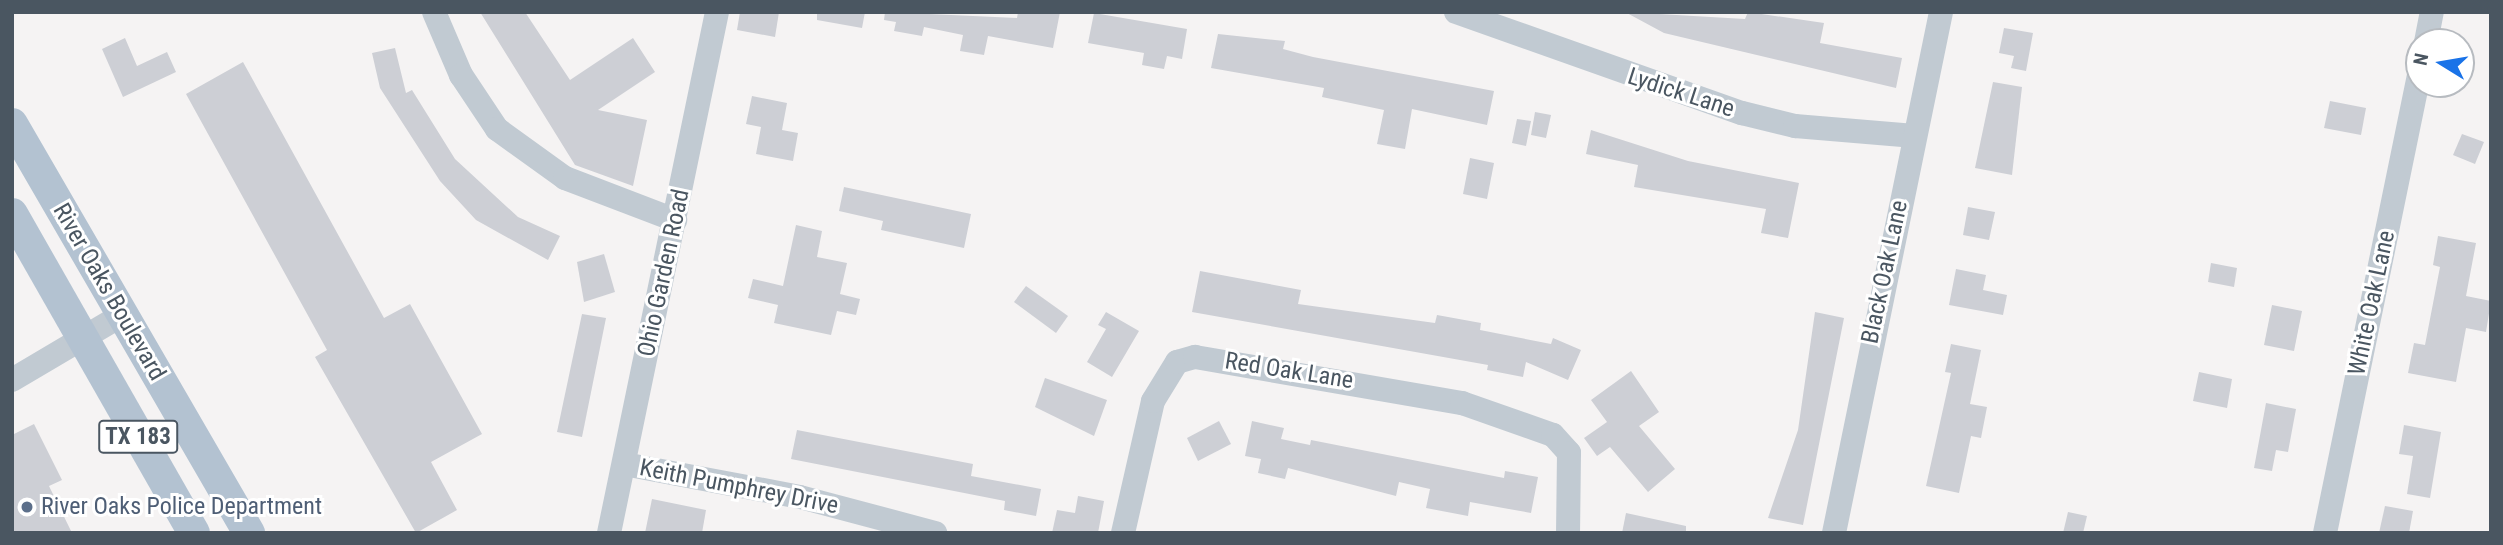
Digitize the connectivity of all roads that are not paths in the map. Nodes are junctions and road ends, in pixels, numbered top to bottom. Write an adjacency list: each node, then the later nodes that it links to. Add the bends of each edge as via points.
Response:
1 (434, 12): 9 (street, via 461,75 497,129 565,178)
2 (717, 12): 9 (street, Ohio Garden Road)
3 (1456, 12): 7 (street, Lydick Lane, via 1742,113 1795,126)
4 (1941, 12): 7 (street, Black Oak Lane)
5 (2414, 98): 21 (street, White Oak Lane)
6 (12, 124): 10 (main road, River Oaks Boulevard / TX 183)
7 (1915, 136): 20 (street, Black Oak Lane)
8 (12, 214): 11 (main road, River Oaks Boulevard / TX 183)
9 (675, 220): 13 (street, Ohio Garden Road)
10 (122, 315): 11 (street); 15 (main road, River Oaks Boulevard / TX 183)
11 (82, 340): 12 (street); 14 (main road, River Oaks Boulevard / TX 183)
12 (14, 374)
13 (624, 464): 16 (street, Ohio Garden Road); 17 (street, Keith Pumphrey Drive, via 800,497)
14 (194, 533)
15 (249, 533)
16 (609, 533)
17 (935, 533)
18 (1123, 533): 19 (street, Red Oak Lane, via 1153,401 1182,358 1462,403 1553,435 1569,453)
19 (1568, 533)
20 (1834, 533)
21 (2325, 533)

